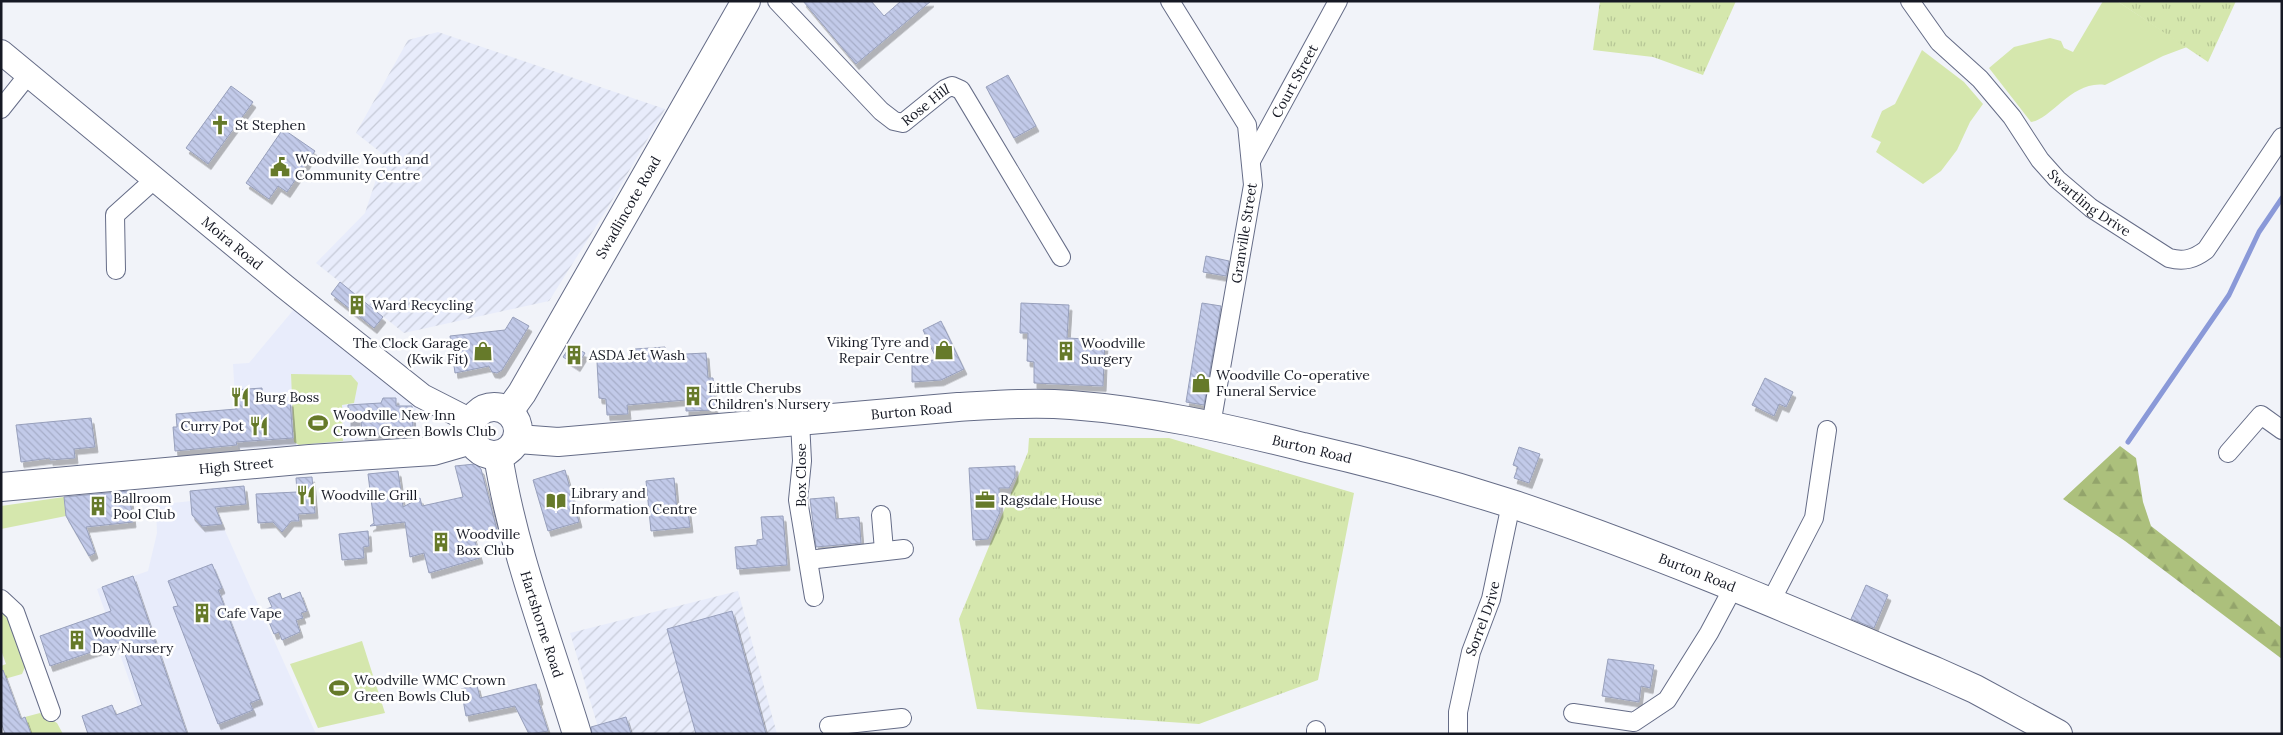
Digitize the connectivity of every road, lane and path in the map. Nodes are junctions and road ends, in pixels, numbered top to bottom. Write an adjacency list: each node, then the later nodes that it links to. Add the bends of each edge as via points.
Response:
1 (746, 1): 14 (main road, Swadlincote Road)
2 (777, 1): 12 (street, Rose Hill, via 894,122 903,123 945,89 952,86 961,90)
3 (1170, 1): 10 (street, Granville Street, via 1248,125)
4 (1338, 1): 10 (street, Court Street)
5 (1910, 1): 9 (street, Swartling Drive, via 1939,42 1980,79 2012,117 2057,179 2091,208 2170,258 2191,259 2206,250)
6 (1, 52): 7 (street, Moira Road)
7 (28, 75): 8 (street); 11 (street, Moira Road)
8 (1, 109)
9 (2282, 137)
10 (1251, 161): 16 (street, Granville Street, via 1253,185)
11 (155, 179): 13 (street, via 115,215); 19 (street, Moira Road, via 284,286)
12 (1061, 257)
13 (116, 270)
14 (509, 411): 19 (main road, via 500,407 484,408 477,413); 20 (main road, via 518,429)
15 (800, 420): 16 (main road, Burton Road, via 1018,404 1070,405); 20 (main road, Burton Road); 27 (street, Box Close, via 802,461 798,500)
16 (1211, 425): 23 (main road, Burton Road, via 1377,464)
17 (1826, 430): 31 (street, via 1814,518)
18 (2282, 430): 21 (street, via 2261,415)
19 (471, 431): 20 (main road, via 479,450 487,454); 22 (main road, High Street, via 433,451)
20 (508, 447): 37 (main road, Hartshorne Road, via 503,486 534,604)
21 (2228, 453)
22 (1, 487)
23 (1512, 504): 28 (main road, Burton Road); 38 (street, Sorrel Drive, via 1490,599 1471,652 1458,712)
24 (881, 515): 26 (street)
25 (904, 549): 26 (street)
26 (884, 550): 27 (street)
27 (808, 560): 29 (street, Box Close)
28 (1734, 588): 31 (main road, Burton Road); 33 (street, via 1710,633 1667,700 1634,722)
29 (814, 596)
30 (1, 599): 32 (street, via 15,612)
31 (1770, 603): 39 (main road, Burton Road, via 1975,689)
32 (51, 712)
33 (1573, 713)
34 (902, 718): 36 (street)
35 (829, 726): 36 (street)
36 (855, 729)
37 (577, 734)
38 (1458, 734)
39 (2058, 734)

